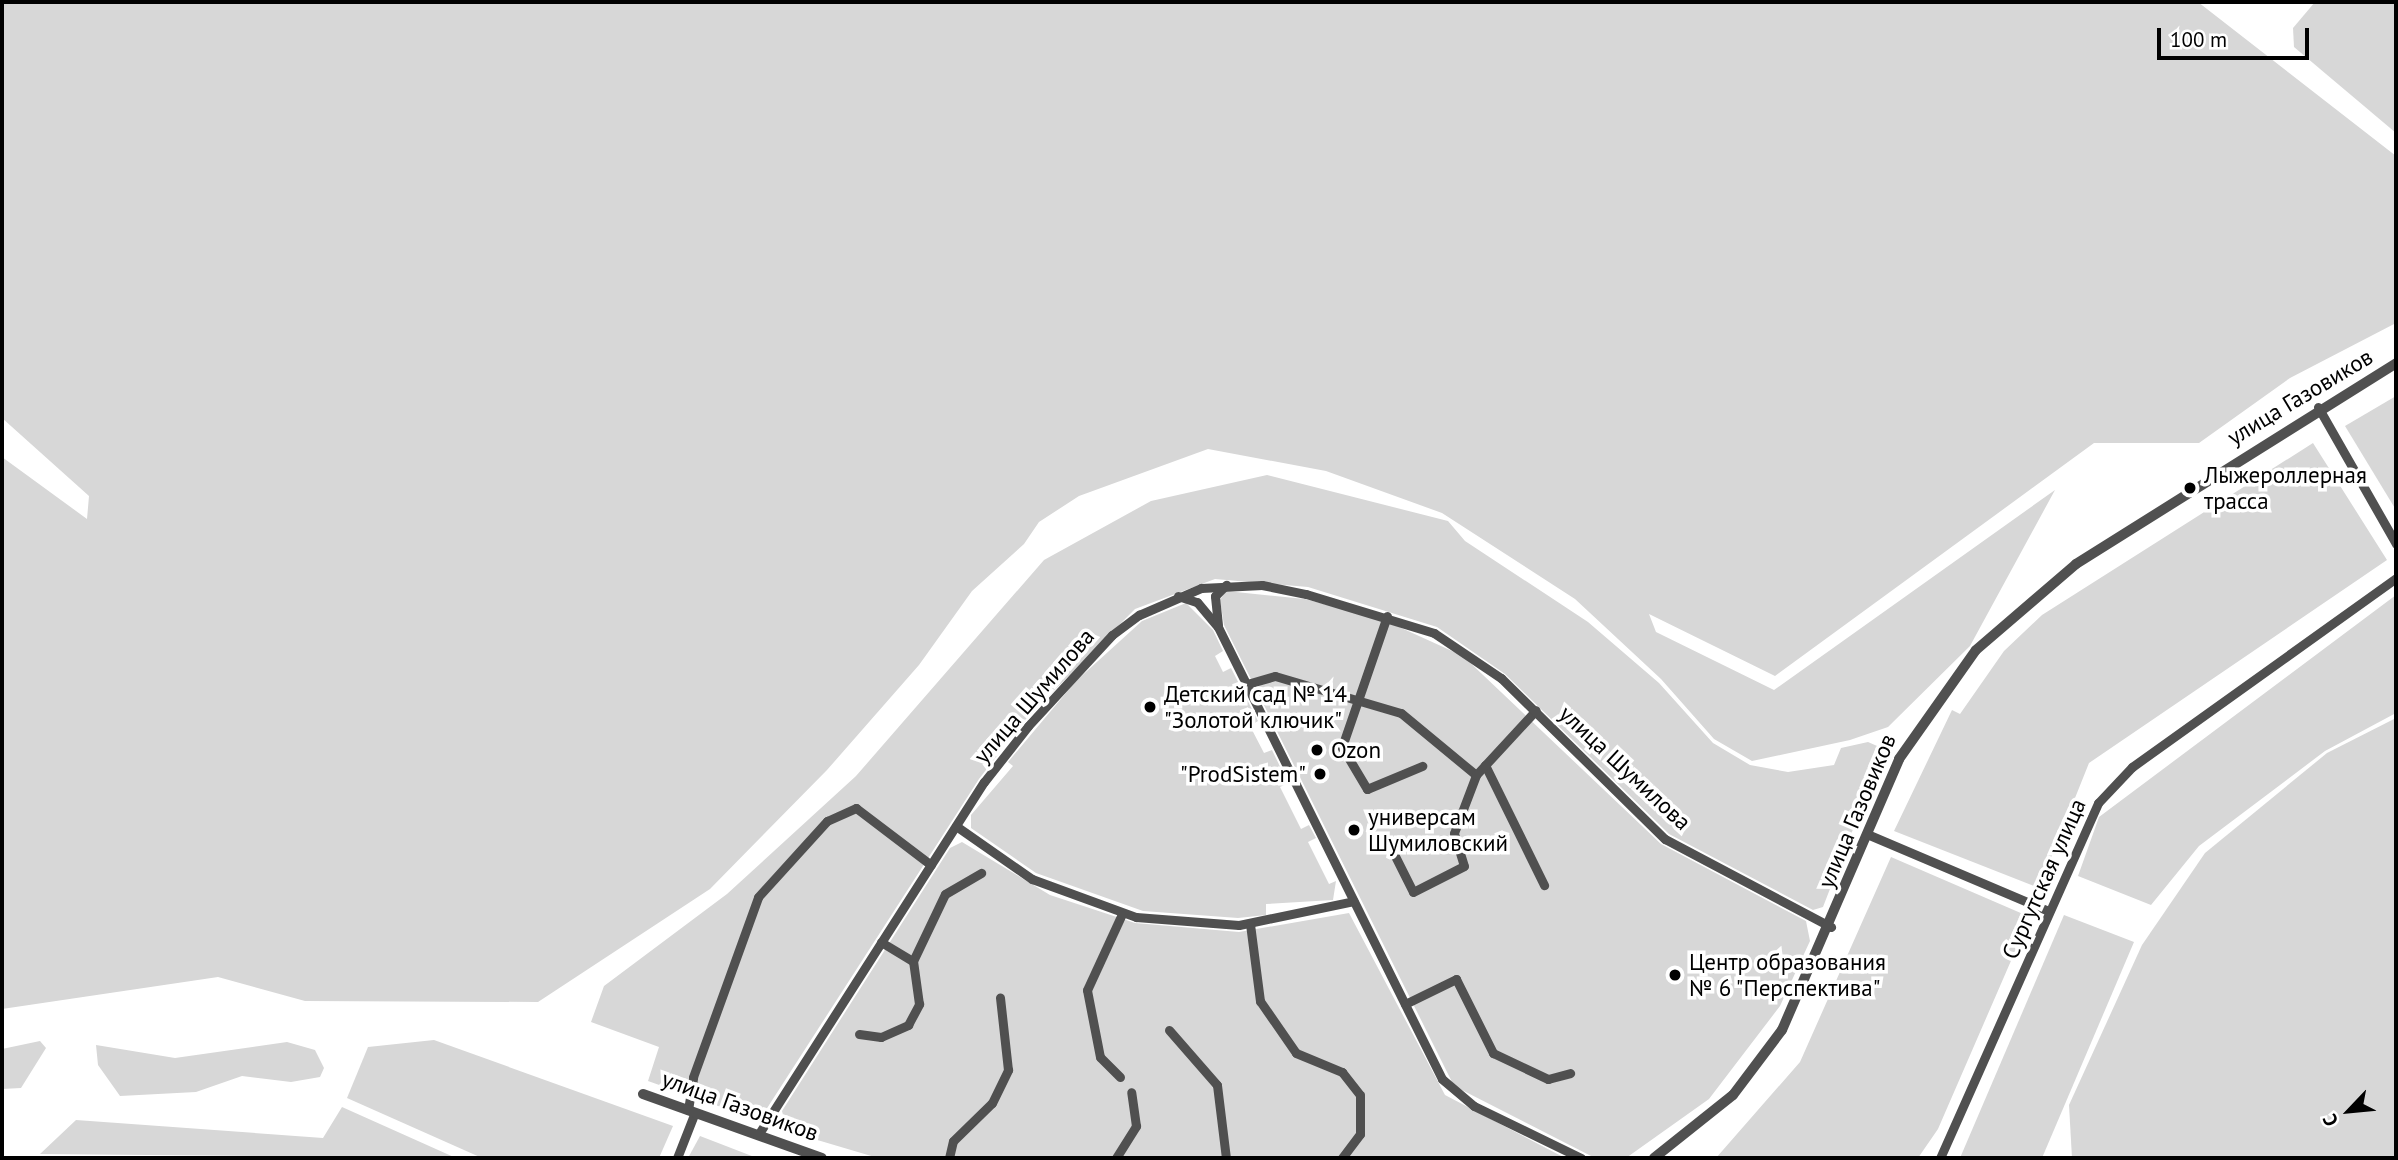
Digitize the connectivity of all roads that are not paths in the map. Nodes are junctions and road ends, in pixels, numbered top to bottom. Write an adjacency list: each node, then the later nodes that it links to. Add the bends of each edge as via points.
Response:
1 (2396, 363): 2 (street, улица Газовиков)
2 (2318, 407): 3 (street); 19 (street, улица Газовиков, via 2076,564 1994,631 1912,736)
3 (2396, 544)
4 (2396, 578): 25 (street, Сургутская улица, via 2114,783 2086,822)
5 (1227, 584): 6 (street, улица Шумилова); 8 (street); 10 (street, улица Шумилова, via 1295,591)
6 (1201, 588): 7 (street, улица Шумилова); 8 (street); 9 (street)
7 (1171, 598): 9 (street, via 1188,597); 18 (street, улица Шумилова, via 1130,622 1071,676)
8 (1214, 600): 11 (street)
9 (1201, 606): 11 (street)
10 (1387, 616): 13 (street); 14 (street, улица Шумилова, via 1466,651)
11 (1218, 626): 12 (street)
12 (1247, 684): 13 (street, via 1275,677); 24 (street)
13 (1358, 698): 16 (street, via 1342,747 1363,786 1377,788); 17 (street, via 1416,721)
14 (1536, 710): 15 (street); 28 (street, улица Шумилова, via 1665,839)
15 (1485, 765): 17 (street); 23 (street)
16 (1422, 766)
17 (1476, 775): 20 (street, via 1454,833 1464,866 1413,892)
18 (956, 826): 21 (street, улица Шумилова); 26 (street, via 1032,879)
19 (1867, 834): 25 (street); 28 (street, улица Газовиков)
20 (1390, 846)
21 (931, 865): 29 (street, улица Шумилова); 39 (street, via 856,808 827,821 758,897 693,1077)
22 (981, 873): 30 (street, via 945,894)
23 (1544, 885)
24 (1354, 901): 27 (street); 32 (street)
25 (2048, 911): 49 (street, Сургутская улица)
26 (1122, 914): 27 (street, via 1189,925); 36 (street, via 1087,990 1100,1057)
27 (1250, 924): 46 (street, via 1260,1001 1296,1054 1342,1072 1360,1095 1360,1134)
28 (1831, 927): 48 (street, улица Газовиков, via 1795,1008 1759,1064 1711,1116)
29 (881, 942): 30 (street); 40 (street, улица Шумилова)
30 (913, 961): 34 (street, via 919,1004 908,1025 881,1037)
31 (1000, 997): 43 (street, via 1008,1070 992,1103 953,1141)
32 (1405, 1004): 35 (street, via 1456,979 1493,1053 1548,1079); 47 (street, via 1450,1090)
33 (1169, 1030): 45 (street, via 1217,1085)
34 (859, 1034)
35 (1570, 1073)
36 (1119, 1077)
37 (1130, 1092): 44 (street, via 1136,1126)
38 (643, 1094): 39 (street, улица Газовиков)
39 (691, 1111): 40 (street, улица Газовиков); 41 (street)
40 (758, 1135): 42 (street, улица Газовиков)
41 (677, 1158)
42 (822, 1158)
43 (949, 1158)
44 (1116, 1158)
45 (1226, 1158)
46 (1342, 1158)
47 (1581, 1158)
48 (1654, 1158)
49 (1940, 1158)

